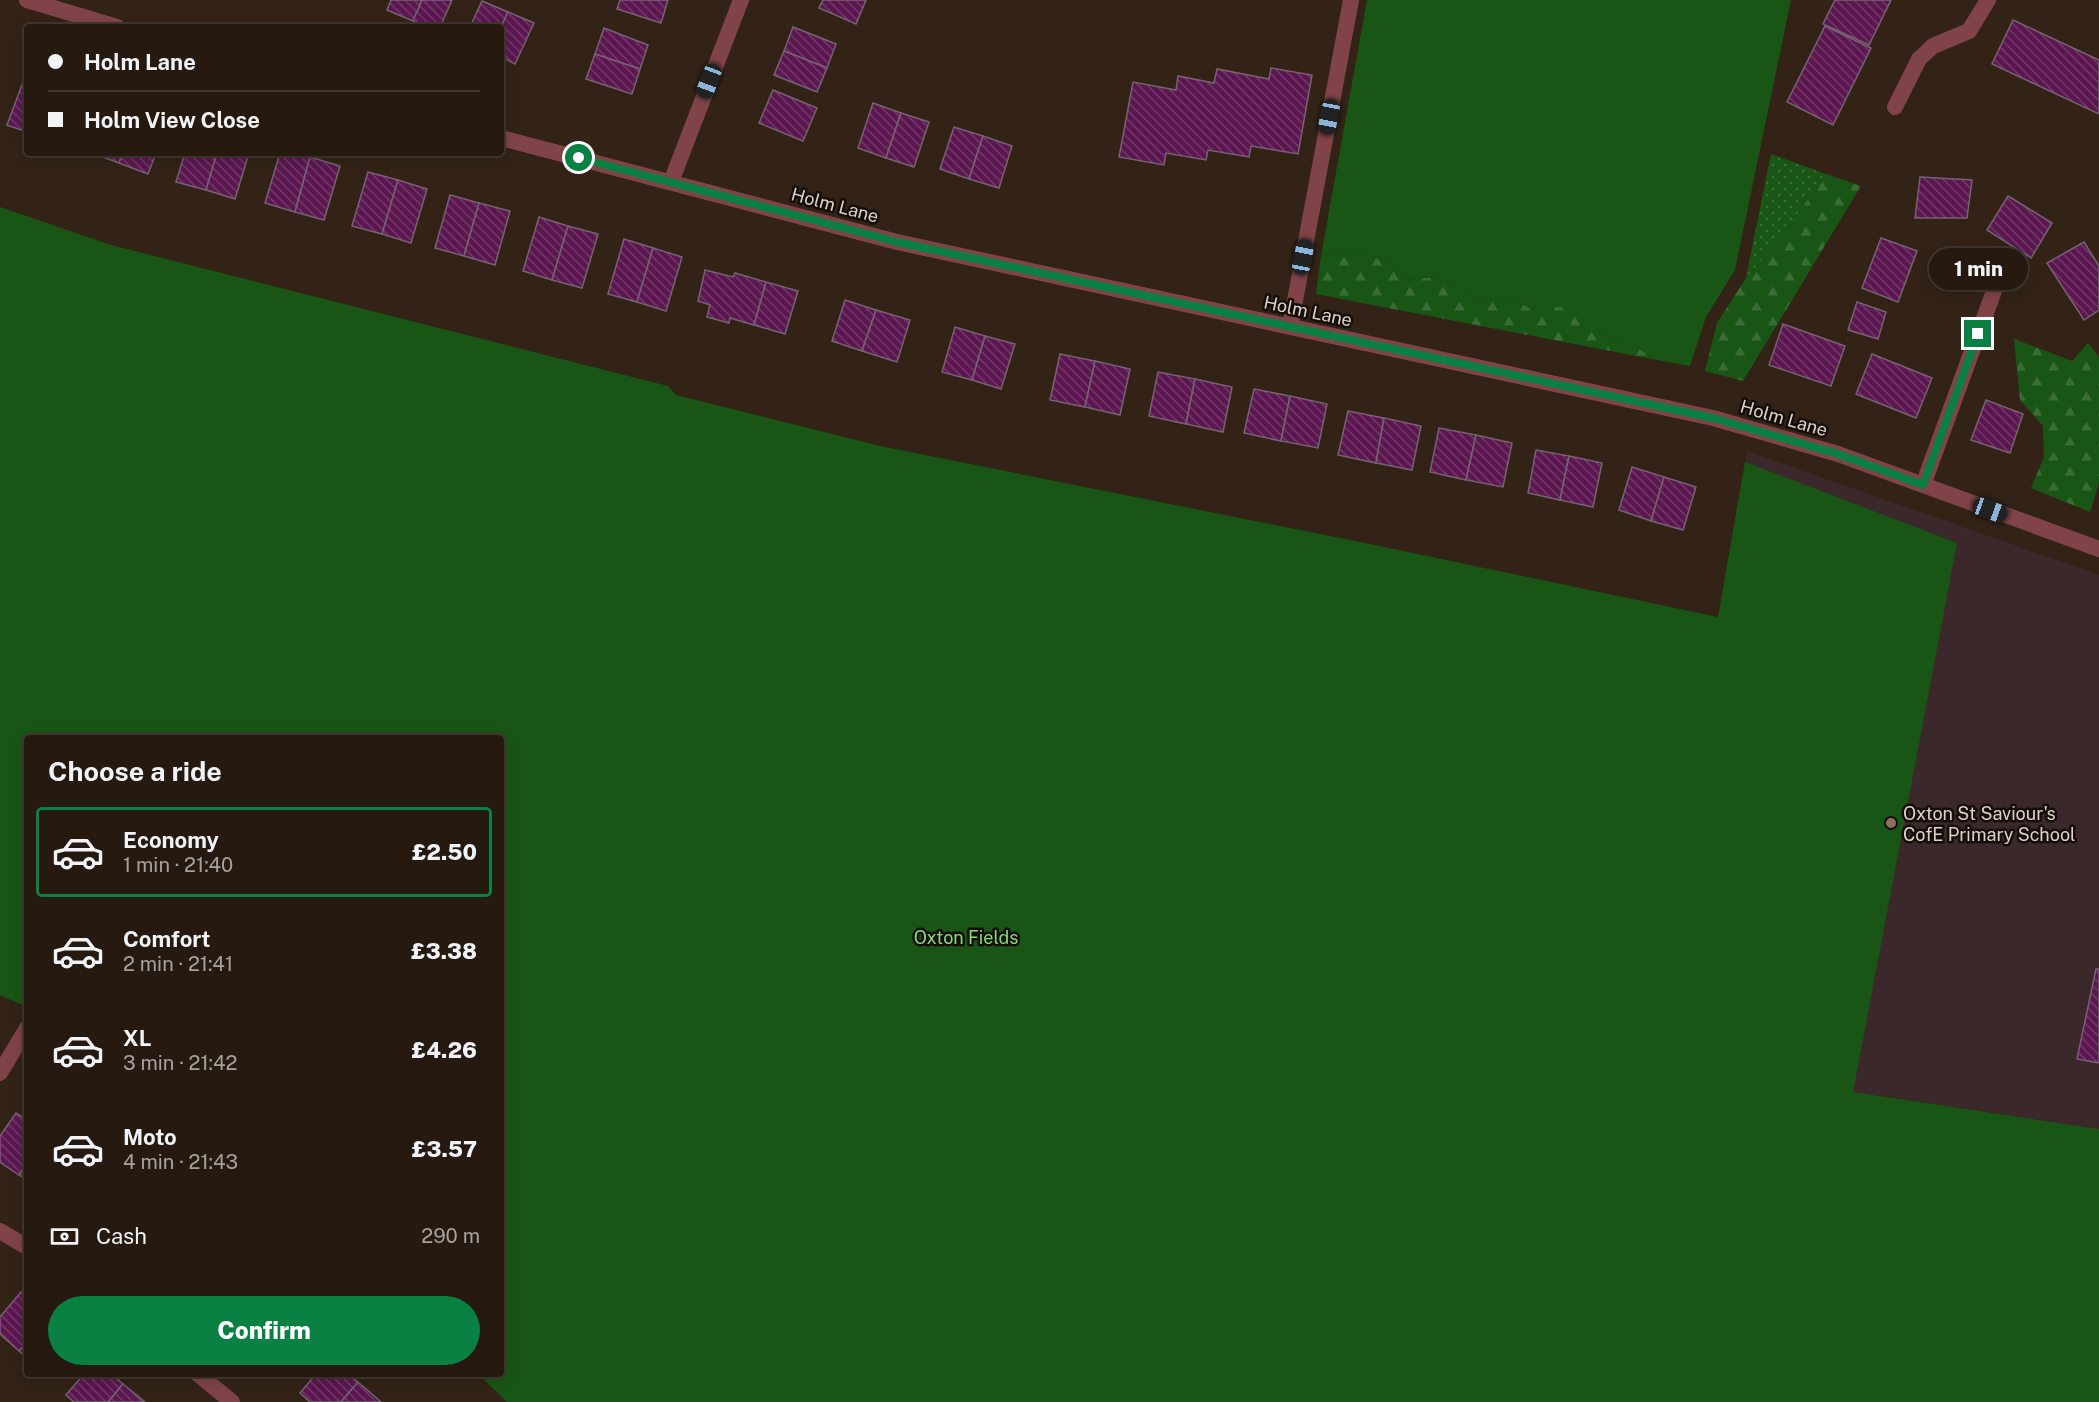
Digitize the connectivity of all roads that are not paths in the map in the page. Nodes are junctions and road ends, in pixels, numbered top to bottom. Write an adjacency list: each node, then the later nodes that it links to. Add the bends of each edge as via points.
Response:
1 (27, 0): 5 (street)
2 (741, 0): 8 (street)
3 (1351, 0): 10 (street)
4 (1988, 0): 6 (street, via 1969,31 1933,46 1919,59)
5 (107, 24)
6 (1895, 107)
7 (504, 139): 8 (street, Holm Lane)
8 (671, 182): 10 (street, Holm Lane, via 897,242)
9 (1994, 291): 11 (street)
10 (1290, 327): 11 (street, Holm Lane, via 1713,418 1838,454)
11 (1923, 485): 12 (street, Holm Lane)
12 (2099, 549)
13 (24, 1033): 14 (street)
14 (0, 1073)
15 (0, 1231): 16 (street)
16 (24, 1245)
17 (202, 1377): 18 (street)
18 (232, 1402)

